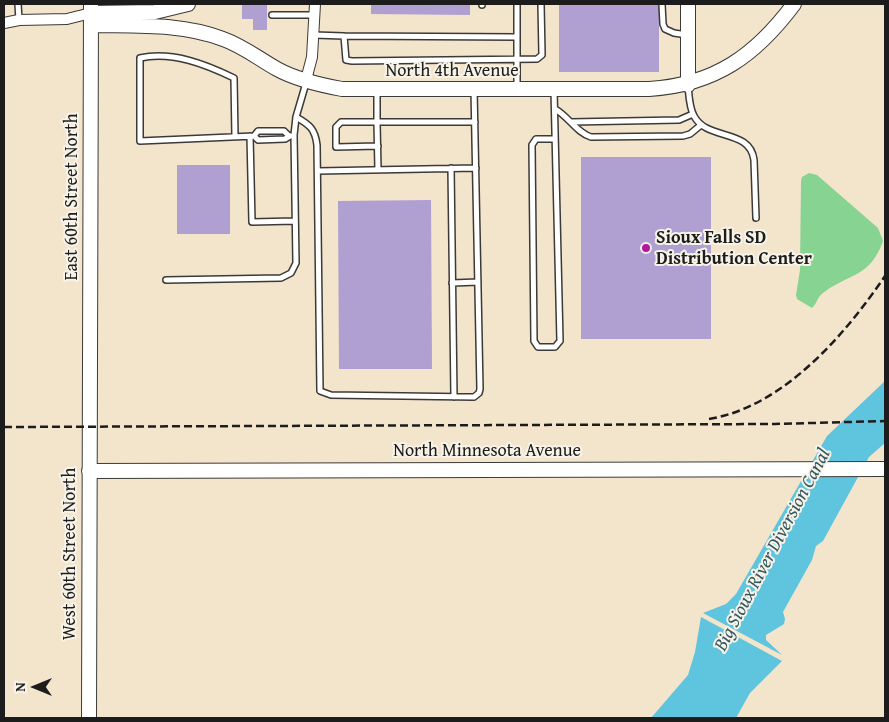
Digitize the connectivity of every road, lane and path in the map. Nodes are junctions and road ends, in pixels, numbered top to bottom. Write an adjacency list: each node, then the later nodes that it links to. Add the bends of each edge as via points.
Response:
1 (18, 4): 12 (lane)
2 (188, 4): 9 (main road, via 155,12)
3 (315, 4): 11 (street)
4 (517, 4): 17 (lane)
5 (541, 4): 18 (lane, via 542,55 537,59)
6 (662, 4): 15 (lane, via 665,29)
7 (688, 4): 15 (main road)
8 (794, 4): 20 (main road, North 4th Avenue, via 769,36 746,56 720,72)
9 (91, 14): 12 (street, via 67,19); 19 (main road, North 4th Avenue, via 196,30 226,40 277,69); 46 (main road, East 60th Street North)
10 (272, 15): 11 (lane)
11 (315, 15): 14 (street)
12 (19, 20): 13 (street)
13 (4, 22)
14 (314, 35): 16 (lane); 19 (street)
15 (688, 35): 20 (main road)
16 (344, 36): 17 (lane); 18 (lane, via 344,56 352,61)
17 (517, 37): 18 (lane)
18 (517, 59): 21 (lane)
19 (306, 80): 23 (main road, North 4th Avenue, via 342,89); 27 (lane)
20 (688, 84): 22 (main road, North 4th Avenue, via 649,89); 26 (lane)
21 (517, 89): 22 (main road, North 4th Avenue); 24 (main road, North 4th Avenue)
22 (554, 89): 25 (lane)
23 (377, 90): 24 (main road, North 4th Avenue); 28 (lane)
24 (474, 90): 29 (lane)
25 (555, 109): 30 (lane); 35 (lane)
26 (693, 114): 30 (lane, via 679,120); 31 (lane)
27 (296, 117): 34 (lane); 40 (lane, via 310,124 315,132)
28 (378, 122): 29 (lane); 36 (lane); 36 (lane, via 338,124 336,146)
29 (475, 122): 38 (lane)
30 (571, 122): 31 (lane, via 591,137 685,136)
31 (701, 125): 41 (lane, via 743,141 752,151)
32 (235, 136): 32 (lane, via 140,141 140,58 173,57 203,63 234,78); 33 (lane)
33 (252, 136): 34 (lane, via 258,140 285,140); 34 (lane, via 258,131 284,131); 42 (lane, via 252,222)
34 (291, 136): 42 (lane)
35 (555, 139): 35 (lane, via 560,341 555,347 538,347 534,341 532,145 536,140)
36 (378, 146): 39 (lane)
37 (451, 168): 38 (lane); 39 (lane); 45 (lane)
38 (476, 168): 44 (lane)
39 (378, 170): 40 (lane)
40 (318, 171): 47 (lane, via 320,391 331,395)
41 (756, 218)
42 (296, 221): 43 (lane, via 296,263 291,273 281,278)
43 (166, 280)
44 (478, 282): 45 (lane); 47 (lane, via 479,393 474,397)
45 (452, 283): 47 (lane)
46 (90, 389): 49 (main road, West 60th Street North)
47 (454, 397)
48 (885, 469): 49 (main road, North Minnesota Avenue)
49 (89, 471): 50 (main road, West 60th Street North)
50 (89, 718)

